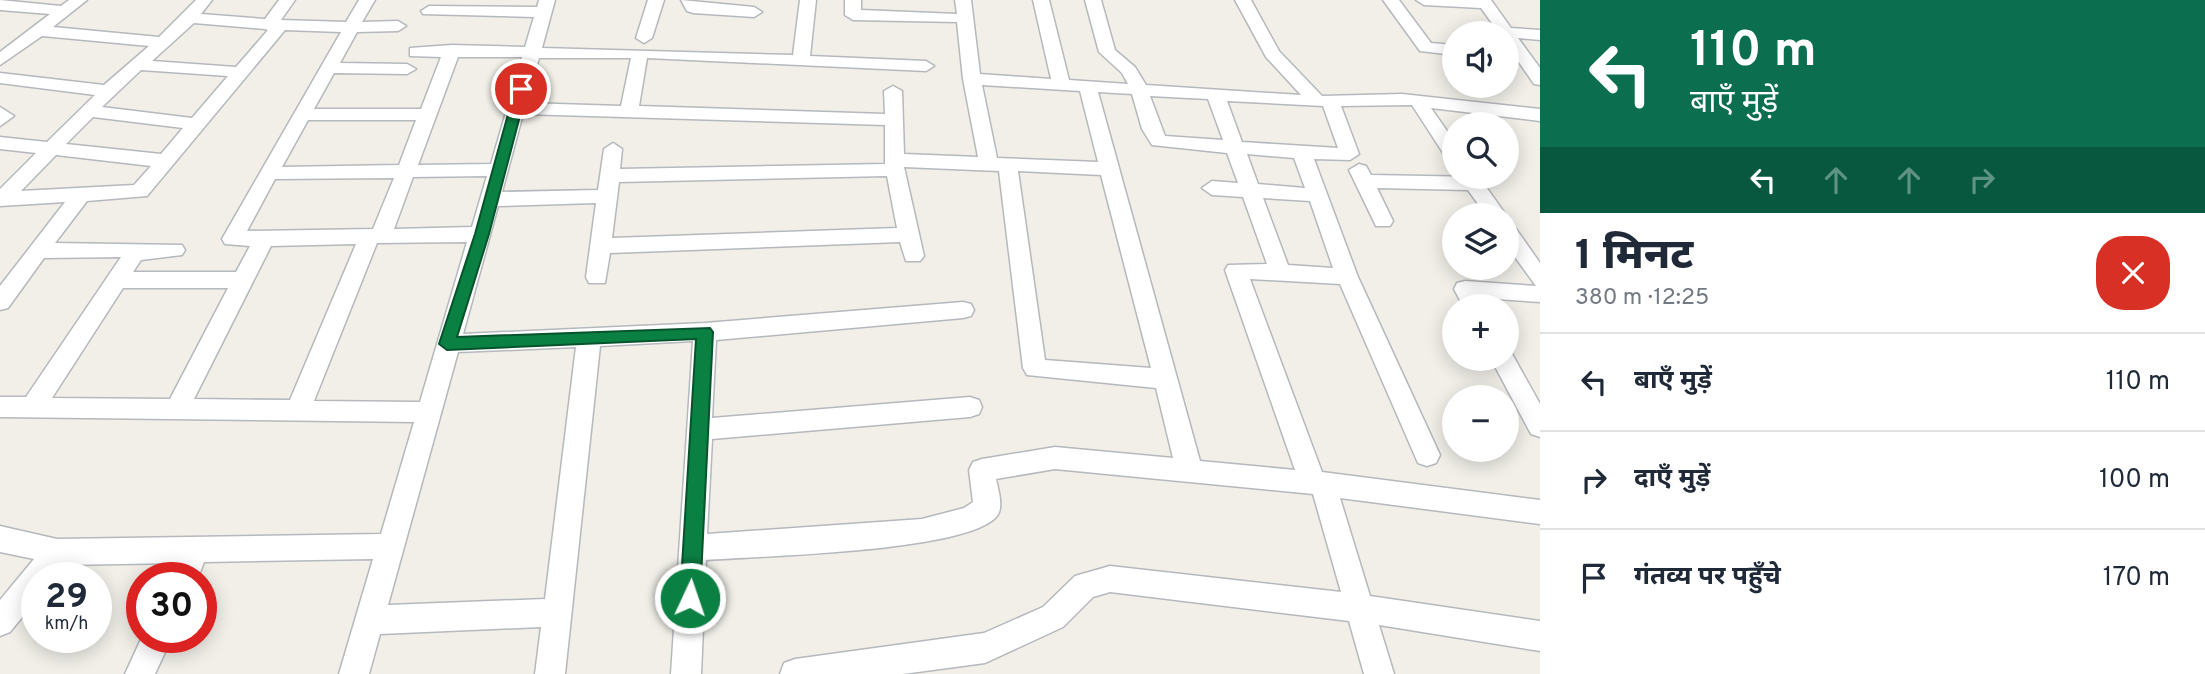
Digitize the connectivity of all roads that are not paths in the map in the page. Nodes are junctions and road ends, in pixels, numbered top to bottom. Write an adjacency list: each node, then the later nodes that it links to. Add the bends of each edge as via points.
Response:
1 (79, 0): 18 (street)
2 (204, 0): 21 (street)
3 (286, 0): 24 (street)
4 (367, 0): 26 (street)
5 (656, 0): 31 (street)
6 (689, 0): 20 (street, via 693,8)
7 (808, 0): 38 (street)
8 (853, 0): 22 (street, via 853,15)
9 (963, 0): 45 (street)
10 (1041, 0): 47 (street)
11 (1093, 0): 49 (street, via 1107,52 1123,60)
12 (1242, 0): 54 (street, via 1272,53)
13 (1391, 0): 32 (street, via 1426,47)
14 (1424, 0): 15 (street)
15 (1484, 2): 23 (street)
16 (7, 6): 18 (street)
17 (545, 6): 19 (street); 35 (street)
18 (65, 11): 27 (street)
19 (429, 11)
20 (754, 12)
21 (190, 18): 24 (street); 30 (street)
22 (954, 18)
23 (1498, 21)
24 (274, 26): 26 (street); 43 (street)
25 (398, 26): 26 (street)
26 (352, 28): 41 (street)
27 (40, 31): 30 (street); 36 (street)
28 (1519, 33): 29 (street)
29 (1540, 35)
30 (163, 42): 39 (street)
31 (642, 46): 35 (street); 38 (street); 57 (street)
32 (1442, 49)
33 (452, 50): 34 (street); 35 (street); 59 (street)
34 (416, 52)
35 (531, 52): 55 (street)
36 (1, 59)
37 (1519, 60): 46 (street)
38 (801, 61): 40 (street)
39 (137, 65): 43 (street); 50 (street)
40 (926, 66)
41 (330, 68): 42 (street); 60 (street)
42 (407, 69)
43 (241, 72): 64 (street)
44 (0, 78): 50 (street)
45 (972, 79): 47 (street); 74 (street)
46 (1540, 80)
47 (1061, 84): 48 (street)
48 (1087, 85): 49 (street); 75 (street)
49 (1140, 89): 52 (street); 68 (street, via 1149,126 1159,141)
50 (108, 91): 56 (street)
51 (893, 91): 63 (street)
52 (1215, 93): 54 (street); 68 (street)
53 (1417, 100): 54 (street); 61 (street); 65 (street)
54 (1324, 101): 71 (street)
55 (516, 108): 57 (street); 76 (street)
56 (89, 110): 64 (street); 67 (street)
57 (629, 110): 63 (street)
58 (0, 113): 62 (street, via 5,116)
59 (426, 114): 60 (street); 77 (street)
60 (303, 115): 78 (street)
61 (1540, 115)
62 (0, 120)
63 (893, 120): 73 (street)
64 (197, 124): 72 (street)
65 (1442, 137)
66 (0, 143): 67 (street)
67 (53, 147): 72 (street); 86 (street)
68 (1234, 148): 70 (street); 83 (street)
69 (613, 149): 81 (street)
70 (1302, 153): 71 (street); 84 (street)
71 (1350, 154): 79 (street)
72 (166, 161): 85 (street, via 140,191)
73 (895, 165): 74 (street); 81 (street); 90 (street)
74 (998, 165): 75 (street); 113 (street, via 1035,368)
75 (1109, 169): 113 (street)
76 (500, 170): 77 (street); 87 (street)
77 (404, 171): 78 (street); 91 (street)
78 (270, 173): 92 (street, via 232,239)
79 (1364, 180): 80 (street); 88 (street)
80 (1442, 180)
81 (609, 186): 87 (street); 93 (street)
82 (1212, 188): 83 (street)
83 (1249, 190): 84 (street); 99 (street)
84 (1317, 195): 101 (street)
85 (79, 197): 86 (street); 96 (street)
86 (1, 199)
87 (492, 199): 89 (street)
88 (1383, 221)
89 (482, 234): 91 (street); 111 (street)
90 (907, 235): 93 (street); 98 (street)
91 (376, 236): 92 (street); 118 (street)
92 (264, 238): 104 (street)
93 (601, 246): 100 (street)
94 (1519, 248): 102 (street)
95 (176, 250): 97 (street)
96 (38, 251): 97 (street, via 118,249); 107 (street)
97 (135, 253): 103 (street)
98 (913, 256)
99 (1280, 272): 101 (street); 124 (street, via 1236,270)
100 (597, 277)
101 (1347, 277): 122 (street)
102 (1540, 279)
103 (118, 280): 104 (street); 115 (street)
104 (243, 280): 117 (street)
105 (1468, 294): 106 (street, via 1465,289)
106 (1540, 294)
107 (0, 302)
108 (963, 310): 109 (street)
109 (705, 332): 110 (street); 121 (street)
110 (589, 338): 111 (street); 133 (street)
111 (447, 344): 119 (street)
112 (1510, 371): 120 (street)
113 (1164, 379): 123 (street)
114 (0, 407): 115 (street)
115 (33, 407): 117 (street)
116 (970, 407): 121 (street)
117 (177, 409): 118 (street)
118 (298, 411): 119 (street)
119 (430, 412): 127 (street)
120 (1540, 427)
121 (699, 430): 128 (street)
122 (1427, 455)
123 (1189, 469): 124 (street); 128 (street, via 1055,458 982,470 986,508 970,519 922,531)
124 (1318, 483): 125 (street); 132 (street)
125 (1540, 512)
126 (0, 539): 130 (street)
127 (392, 546): 129 (street); 134 (street)
128 (693, 548): 142 (street)
129 (196, 549): 130 (street); 131 (street)
130 (57, 552): 135 (street)
131 (191, 562)
132 (1359, 608): 136 (street); 138 (street, via 1110,579 1085,586 1053,617 1002,642); 144 (street)
133 (558, 612): 134 (street); 141 (street)
134 (370, 620): 140 (street)
135 (0, 622)
136 (1540, 636)
137 (150, 653): 139 (street)
138 (873, 668): 143 (street)
139 (140, 674)
140 (354, 674)
141 (550, 674)
142 (687, 674)
143 (795, 674)
144 (1379, 674)

